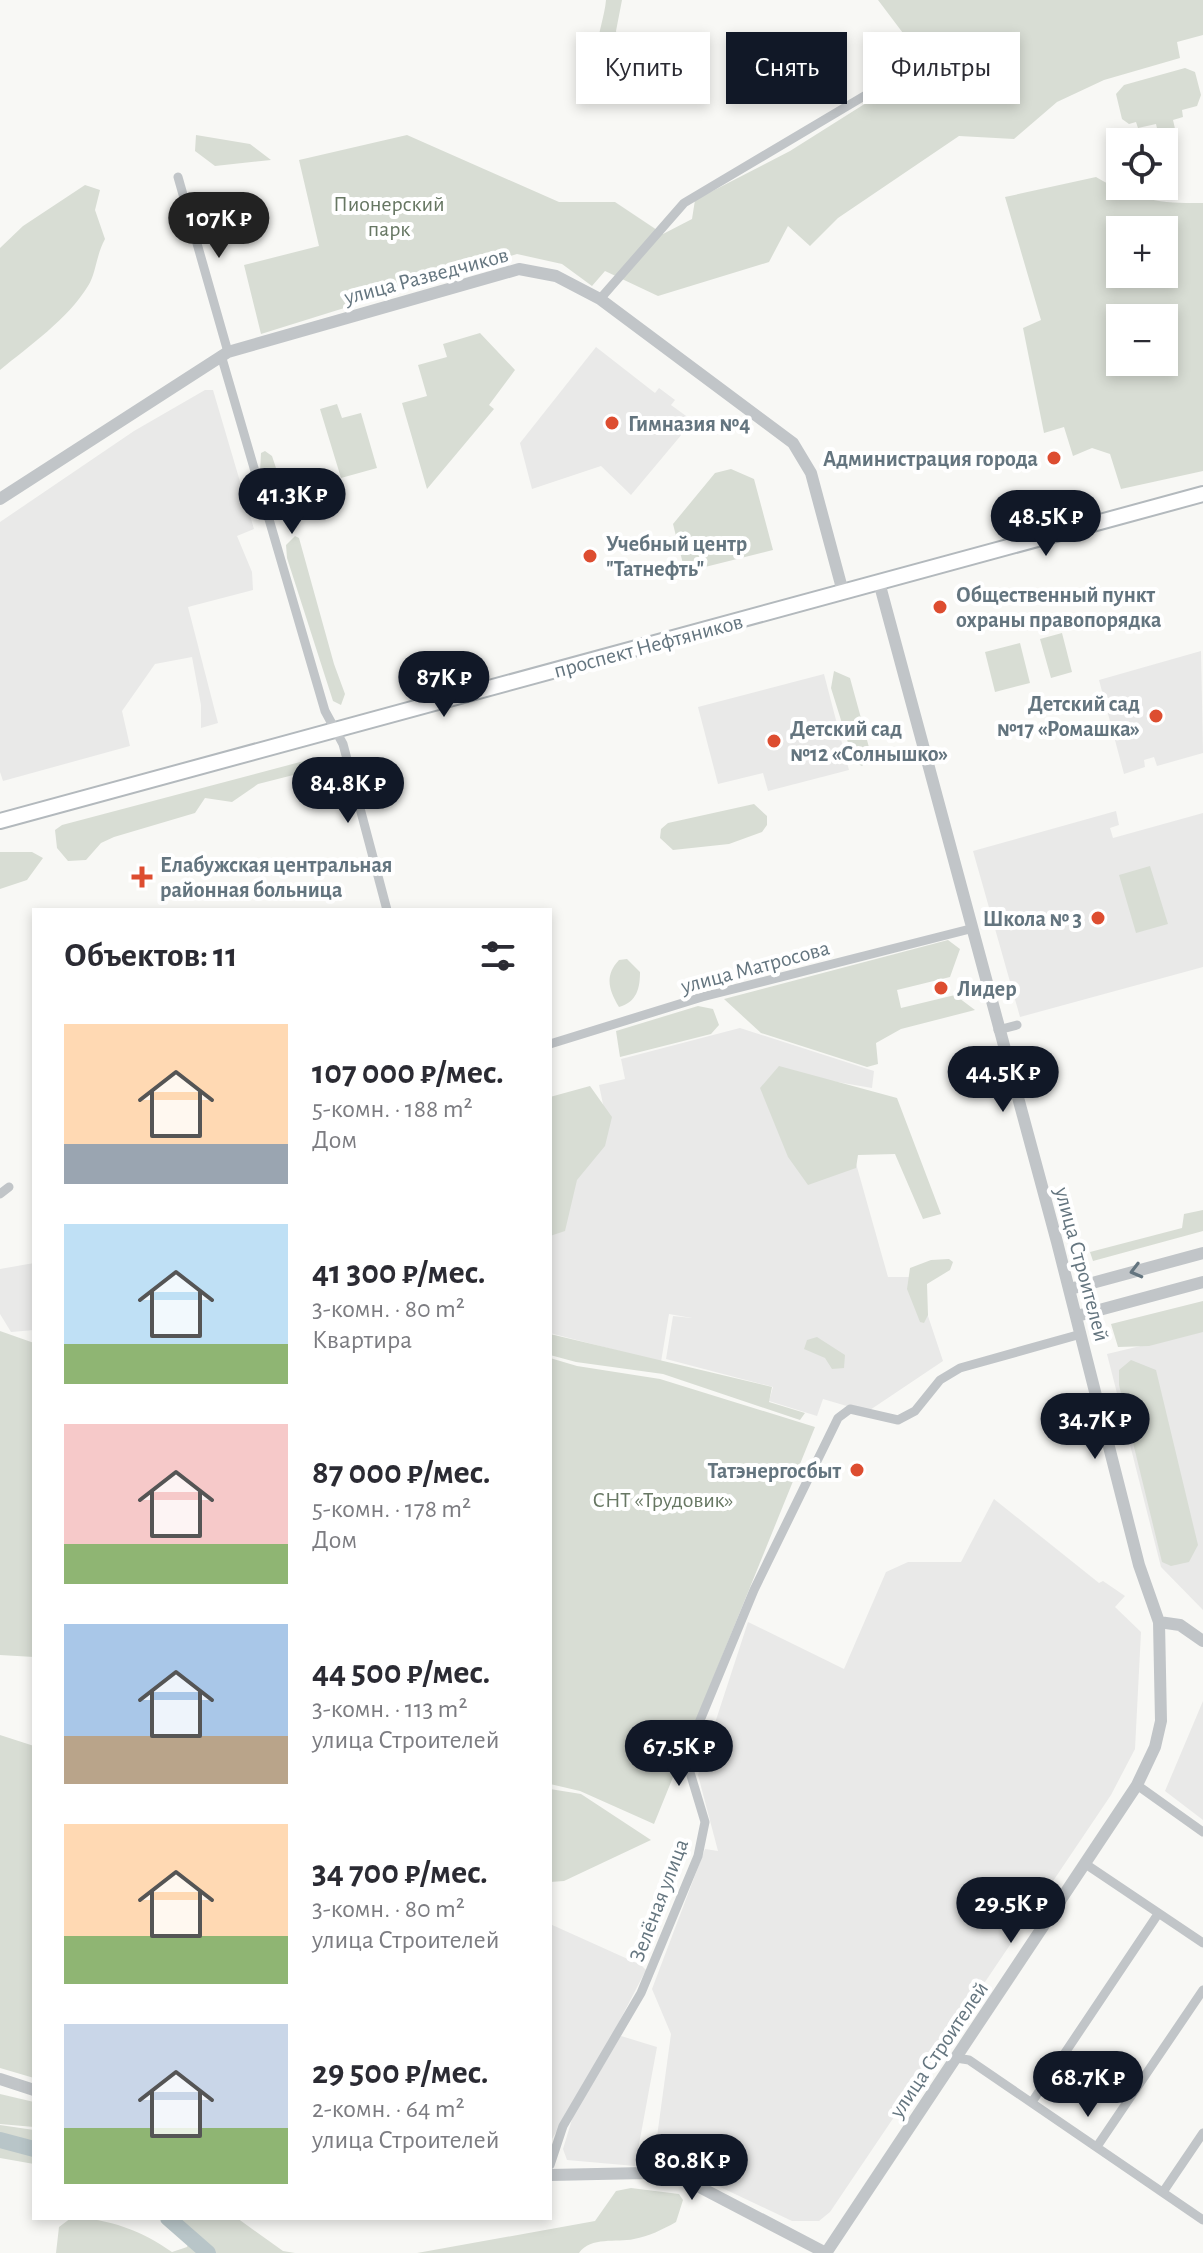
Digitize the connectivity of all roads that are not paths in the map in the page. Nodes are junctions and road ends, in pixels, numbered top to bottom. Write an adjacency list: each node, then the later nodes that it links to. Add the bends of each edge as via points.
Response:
1 (863, 97): 3 (street, via 684,203)
2 (178, 177): 4 (street)
3 (600, 299): 4 (street, улица Разведчиков, via 556,276 519,269); 8 (street, улица Разведчиков, via 799,450 811,473)
4 (225, 354): 6 (street, улица Разведчиков); 9 (street)
5 (1203, 494): 7 (main road, проспект Нефтяников)
6 (0, 499)
7 (879, 582): 8 (main road, проспект Нефтяников); 12 (street, улица Строителей)
8 (843, 592): 9 (main road, проспект Нефтяников)
9 (333, 728): 10 (main road, проспект Нефтяников); 11 (street, via 343,744)
10 (0, 821)
11 (386, 908)
12 (970, 929): 14 (street, улица Строителей); 15 (street, улица Матросова, via 702,997)
13 (1017, 1025): 14 (street)
14 (998, 1030): 20 (street, улица Строителей)
15 (552, 1043)
16 (9, 1187): 17 (street)
17 (0, 1194)
18 (1203, 1253): 20 (street, one-way to 20)
19 (1203, 1282): 21 (street)
20 (1070, 1289): 21 (street, улица Строителей)
21 (1077, 1316): 22 (street, улица Строителей)
22 (1081, 1334): 23 (street, улица Строителей, via 1139,1565); 37 (street, Зелёная улица, via 960,1368 940,1380 907,1416 890,1420 850,1409 838,1418 754,1590 689,1747 689,1769 705,1822 675,1916 641,1993 563,2126)
23 (1159, 1622): 24 (street, via 1180,1625); 25 (street, улица Строителей, via 1161,1721)
24 (1203, 1641)
25 (1137, 1785): 26 (street); 27 (street, улица Строителей)
26 (1203, 1832)
27 (1087, 1865): 28 (street); 31 (street, улица Строителей)
28 (1158, 1914): 29 (street); 34 (street)
29 (1203, 1943)
30 (1203, 1990): 36 (street)
31 (956, 2058): 34 (street, via 969,2060); 41 (street, улица Строителей)
32 (0, 2079): 33 (street)
33 (32, 2089)
34 (1032, 2102): 36 (street)
35 (1203, 2133): 39 (street)
36 (1098, 2145): 39 (street)
37 (552, 2159)
38 (552, 2175): 41 (street, via 644,2173 688,2181)
39 (1163, 2192): 40 (street)
40 (1203, 2220)
41 (826, 2253)

